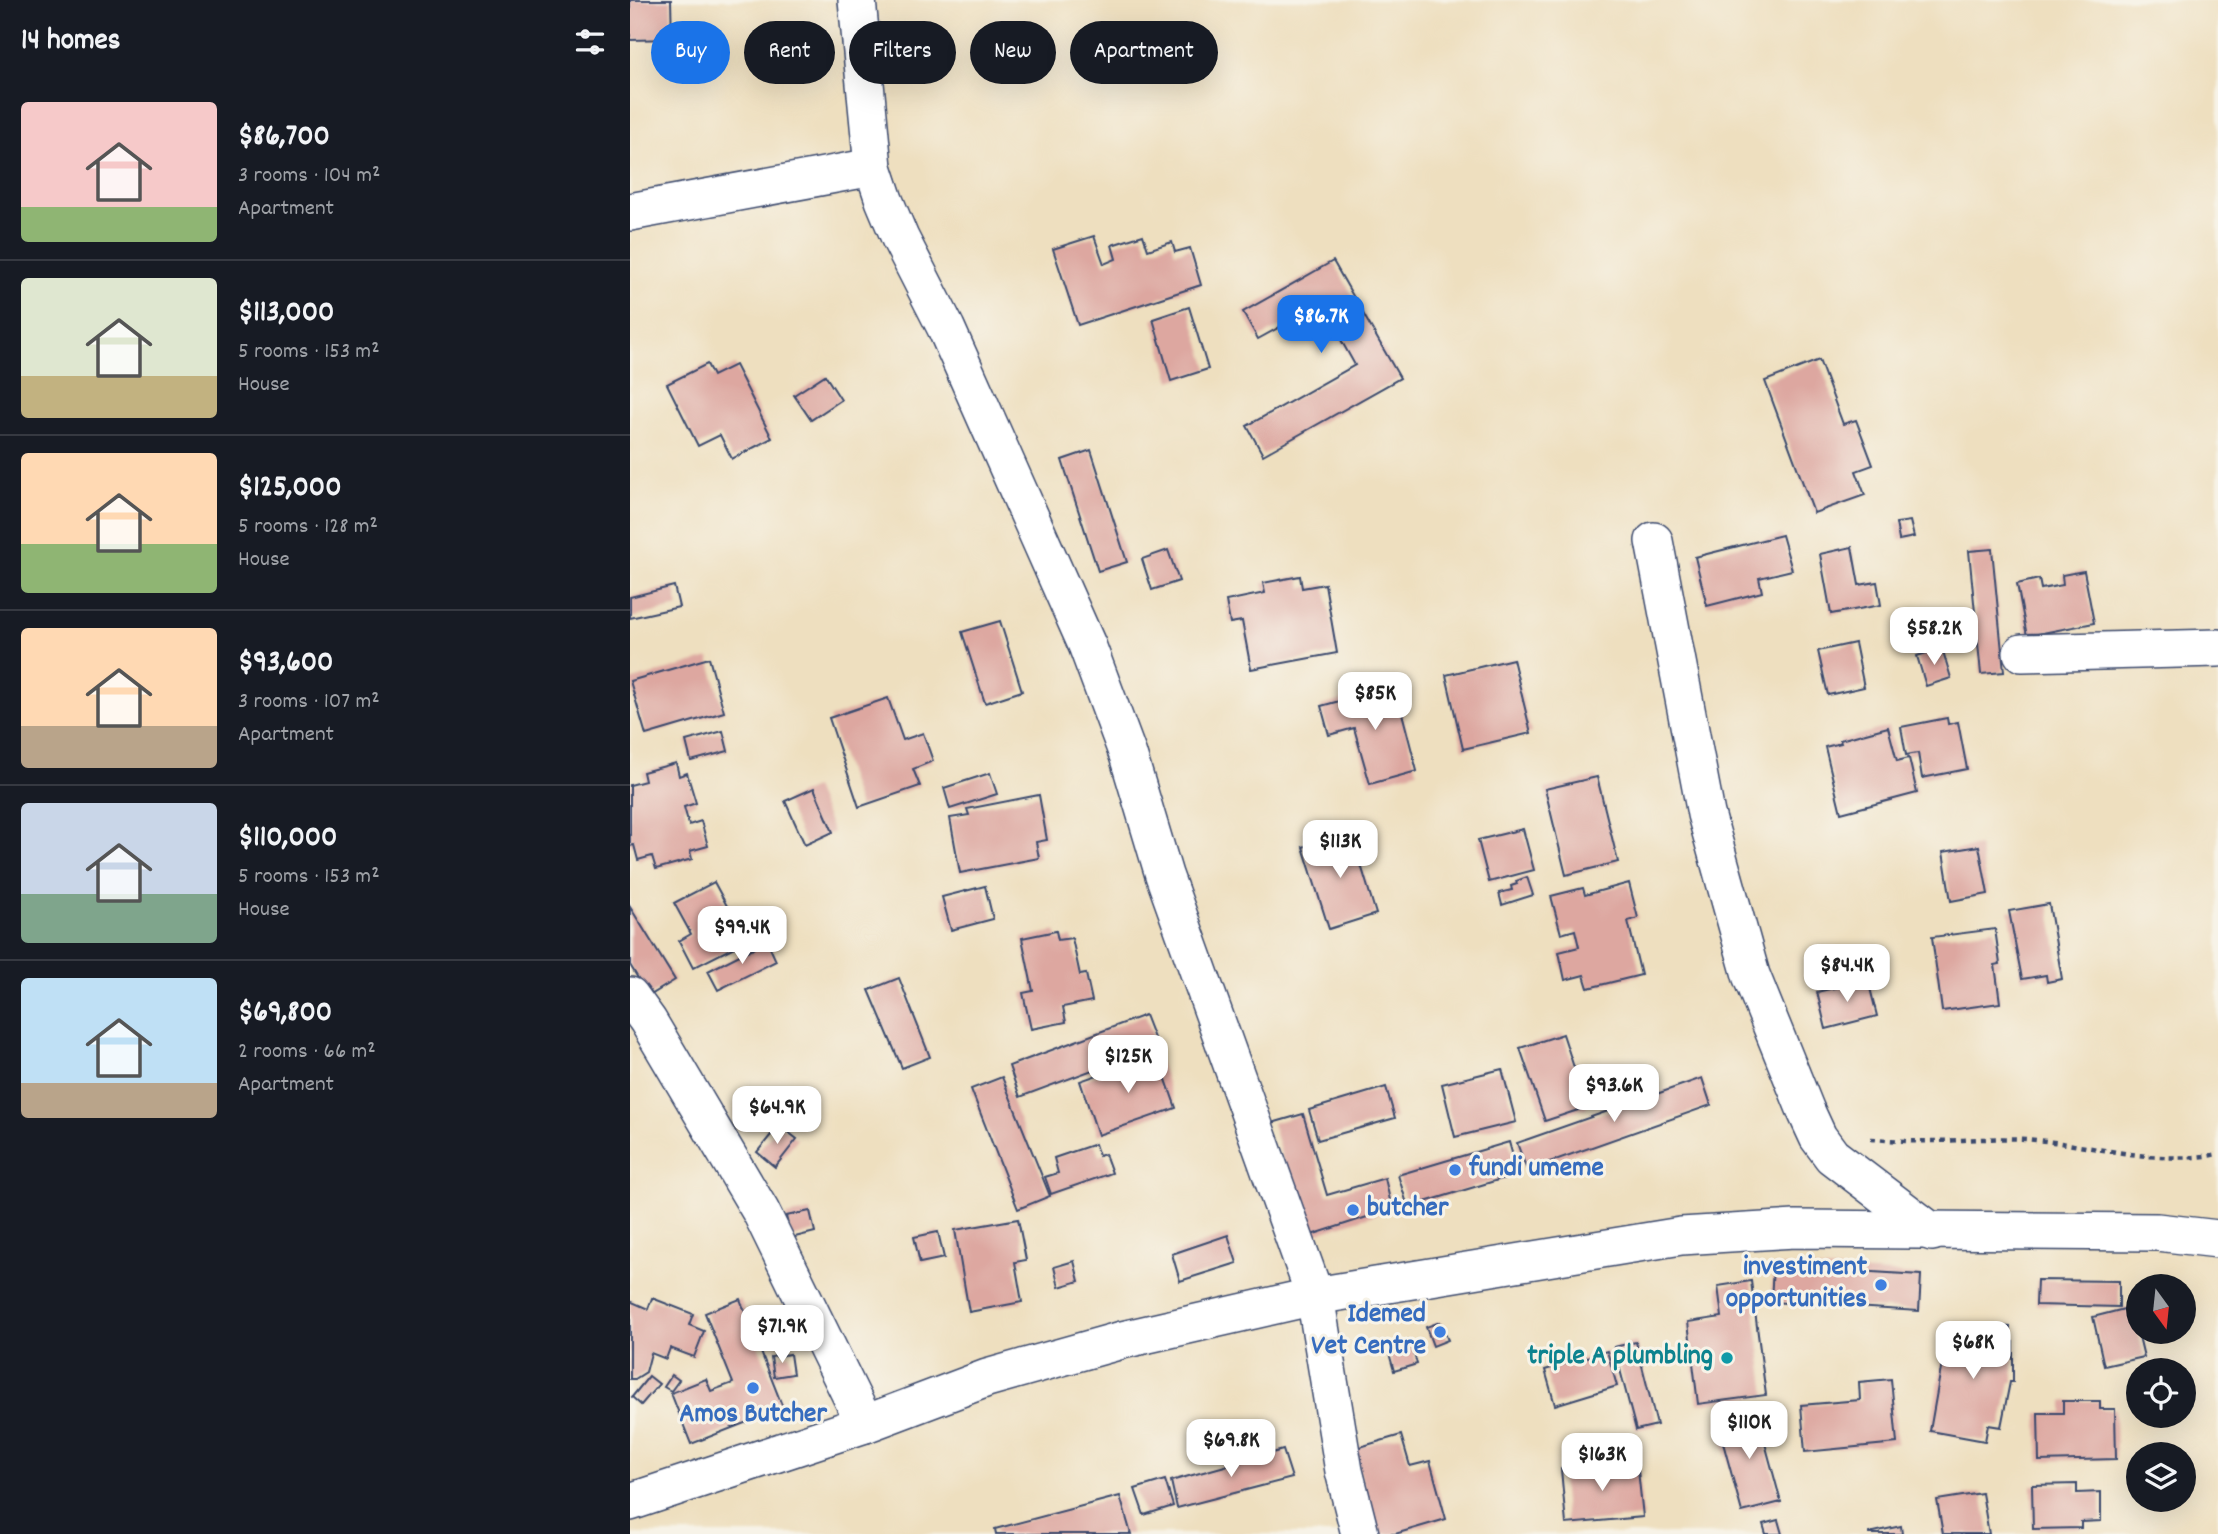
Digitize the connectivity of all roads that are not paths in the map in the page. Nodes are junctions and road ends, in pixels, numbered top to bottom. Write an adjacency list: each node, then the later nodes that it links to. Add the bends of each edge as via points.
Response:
1 (857, 0): 2 (street)
2 (873, 167): 3 (street); 10 (street, via 900,238 946,328 1087,645)
3 (630, 212)
4 (1654, 541): 8 (street, via 1706,814 1751,975 1818,1137 1832,1156)
5 (2218, 648): 6 (street)
6 (2022, 653)
7 (630, 996): 11 (street, via 761,1212)
8 (1932, 1232): 9 (street, via 2157,1232); 10 (street, via 1796,1229 1681,1236)
9 (2218, 1238)
10 (1315, 1296): 11 (street, via 1122,1340 987,1378); 13 (street, via 1344,1471)
11 (865, 1424): 12 (street)
12 (630, 1502)
13 (1360, 1534)

